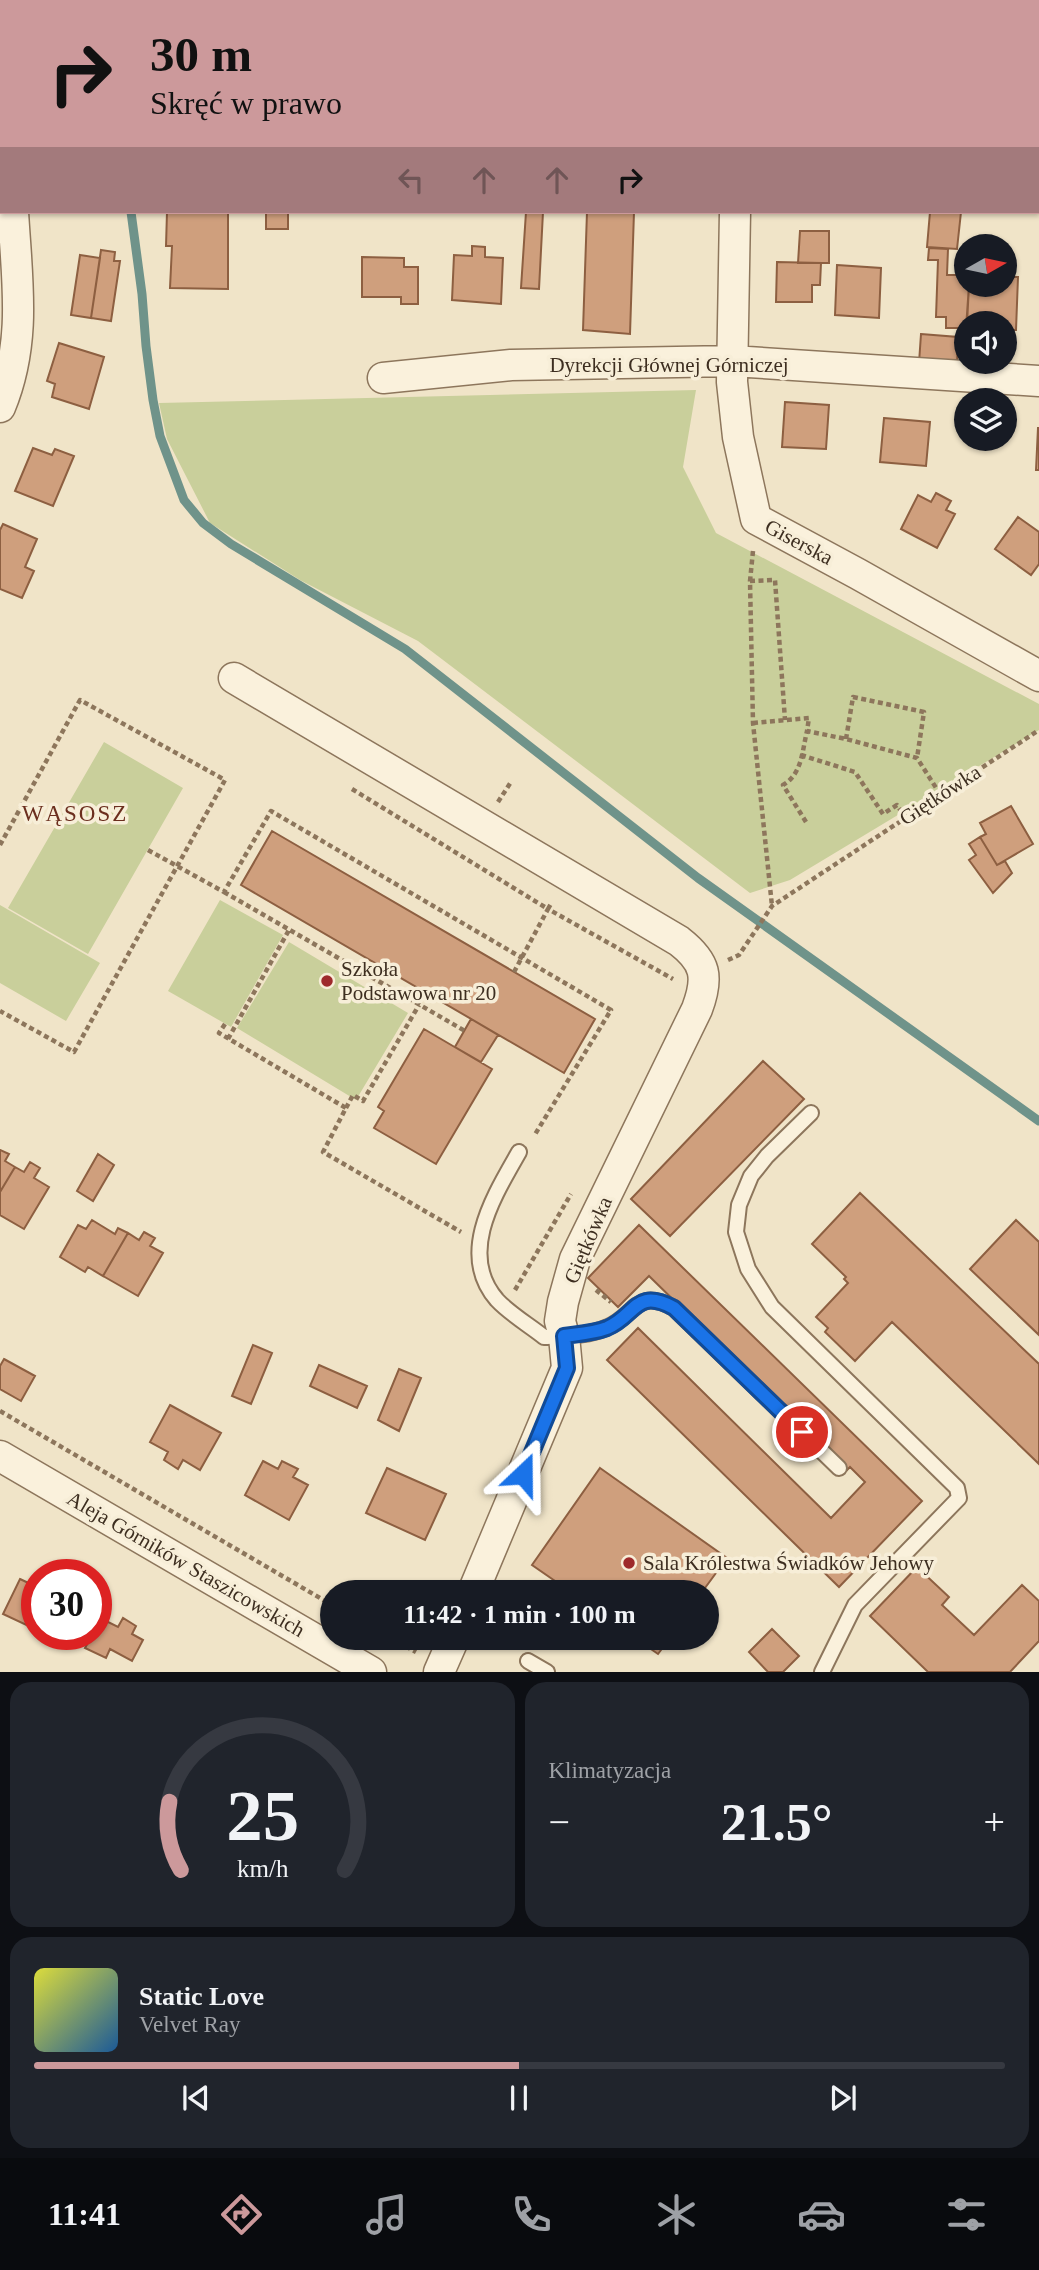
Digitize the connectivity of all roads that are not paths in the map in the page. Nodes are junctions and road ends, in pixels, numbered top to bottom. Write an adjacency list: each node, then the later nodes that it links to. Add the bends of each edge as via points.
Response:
1 (13, 214): 6 (street, via 20,316 11,380)
2 (734, 214): 3 (street, Giserska)
3 (732, 361): 4 (street, Dyrekcji Głównej Górniczej, via 511,365); 5 (street, Dyrekcji Głównej Górniczej); 7 (street, Giserska, via 738,437 756,519)
4 (383, 378)
5 (1039, 381)
6 (0, 407)
7 (1039, 676)
8 (233, 678): 11 (street, Giętkówka, via 693,952 704,991 575,1259 560,1321)
9 (811, 1113): 20 (lane, via 767,1156 743,1195 736,1232 748,1269 772,1307 957,1488 959,1498 855,1605)
10 (519, 1152): 11 (lane, via 494,1196 480,1243 481,1273 496,1299 544,1337)
11 (564, 1336): 13 (lane, via 608,1328 643,1302 661,1300); 14 (street, Giętkówka, via 567,1368)
12 (0, 1455): 18 (street, Aleja Górników Staszicowskich)
13 (839, 1468)
14 (478, 1580)
15 (445, 1650): 17 (street)
16 (528, 1661): 19 (lane)
17 (433, 1665)
18 (372, 1671)
19 (547, 1671)
20 (822, 1671)

